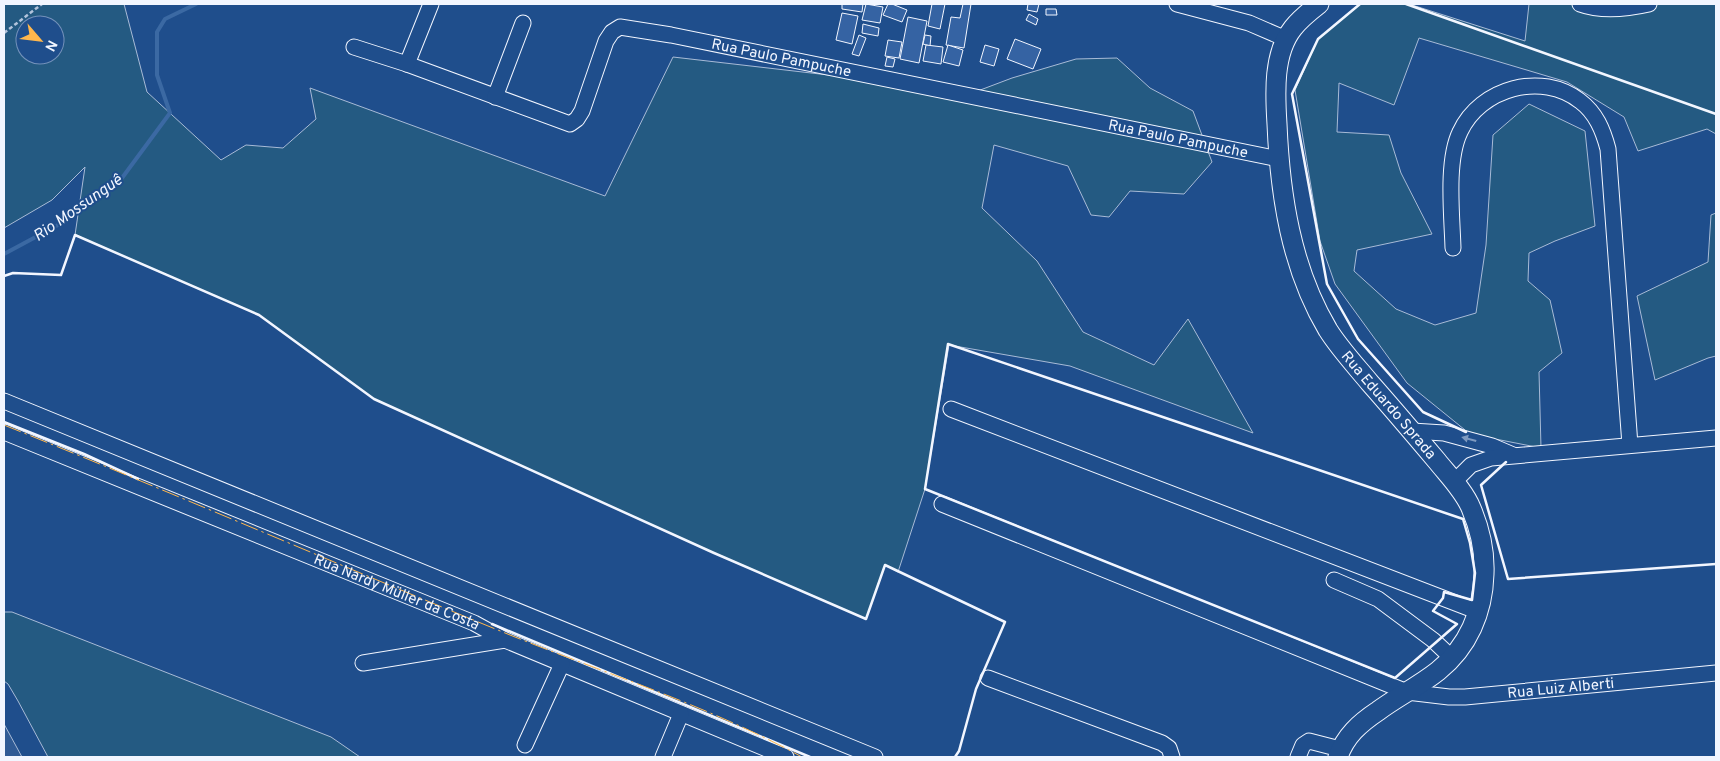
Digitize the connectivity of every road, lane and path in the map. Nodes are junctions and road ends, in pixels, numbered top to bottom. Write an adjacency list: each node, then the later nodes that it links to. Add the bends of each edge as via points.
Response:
1 (42, 4): 8 (path)
2 (431, 4): 11 (street)
3 (1177, 4): 9 (street, via 1249,24)
4 (1319, 4): 9 (main road, Rua Eduardo Sprada)
5 (1580, 4): 6 (street, via 1604,9)
6 (1649, 4)
7 (524, 23): 12 (street)
8 (4, 33)
9 (1286, 39): 13 (main road, Rua Eduardo Sprada, via 1276,89)
10 (354, 47): 11 (street, Rua Paulo Pampuche)
11 (407, 64): 12 (street, Rua Paulo Pampuche)
12 (495, 97): 13 (street, Rua Paulo Pampuche, via 570,124 582,111 606,41 620,27 671,34)
13 (1279, 159): 18 (main road, Rua Eduardo Sprada, via 1297,261 1317,311 1345,354)
14 (1453, 248): 20 (street, via 1454,148 1460,130 1471,115 1500,92 1524,86 1544,86 1580,101 1603,130 1608,149)
15 (4, 402): 38 (street)
16 (951, 409): 25 (street)
17 (4, 432): 26 (street, Rua Nardy Müller da Costa, via 474,623)
18 (1412, 432): 21 (street, one-way to 18, via 1444,433); 22 (main road, Rua Eduardo Sprada)
19 (1716, 438): 20 (street)
20 (1630, 445): 21 (street)
21 (1515, 455): 22 (street, via 1490,458 1472,465)
22 (1454, 482): 25 (main road, Rua Eduardo Sprada, via 1470,506 1482,545 1484,575)
23 (942, 504): 32 (street, Rua Luiz Alberti)
24 (1334, 580): 27 (street, via 1378,599)
25 (1479, 612): 27 (main road, Rua Eduardo Sprada, via 1472,630)
26 (505, 640): 28 (street); 29 (street, Rua Nardy Müller da Costa)
27 (1452, 658): 32 (main road, Rua Eduardo Sprada)
28 (363, 663)
29 (562, 664): 33 (street, Rua Nardy Müller da Costa); 34 (street)
30 (1716, 673): 32 (street, Rua Luiz Alberti, via 1465,697)
31 (988, 678): 39 (street, via 1162,743 1169,748)
32 (1407, 692): 35 (main road, Rua Eduardo Sprada, via 1356,728)
33 (682, 714): 36 (street); 37 (street, Rua Nardy Müller da Costa)
34 (525, 745)
35 (1339, 753): 40 (street, via 1309,741)
36 (663, 757)
37 (786, 757)
38 (875, 757)
39 (1172, 757)
40 (1298, 757)

